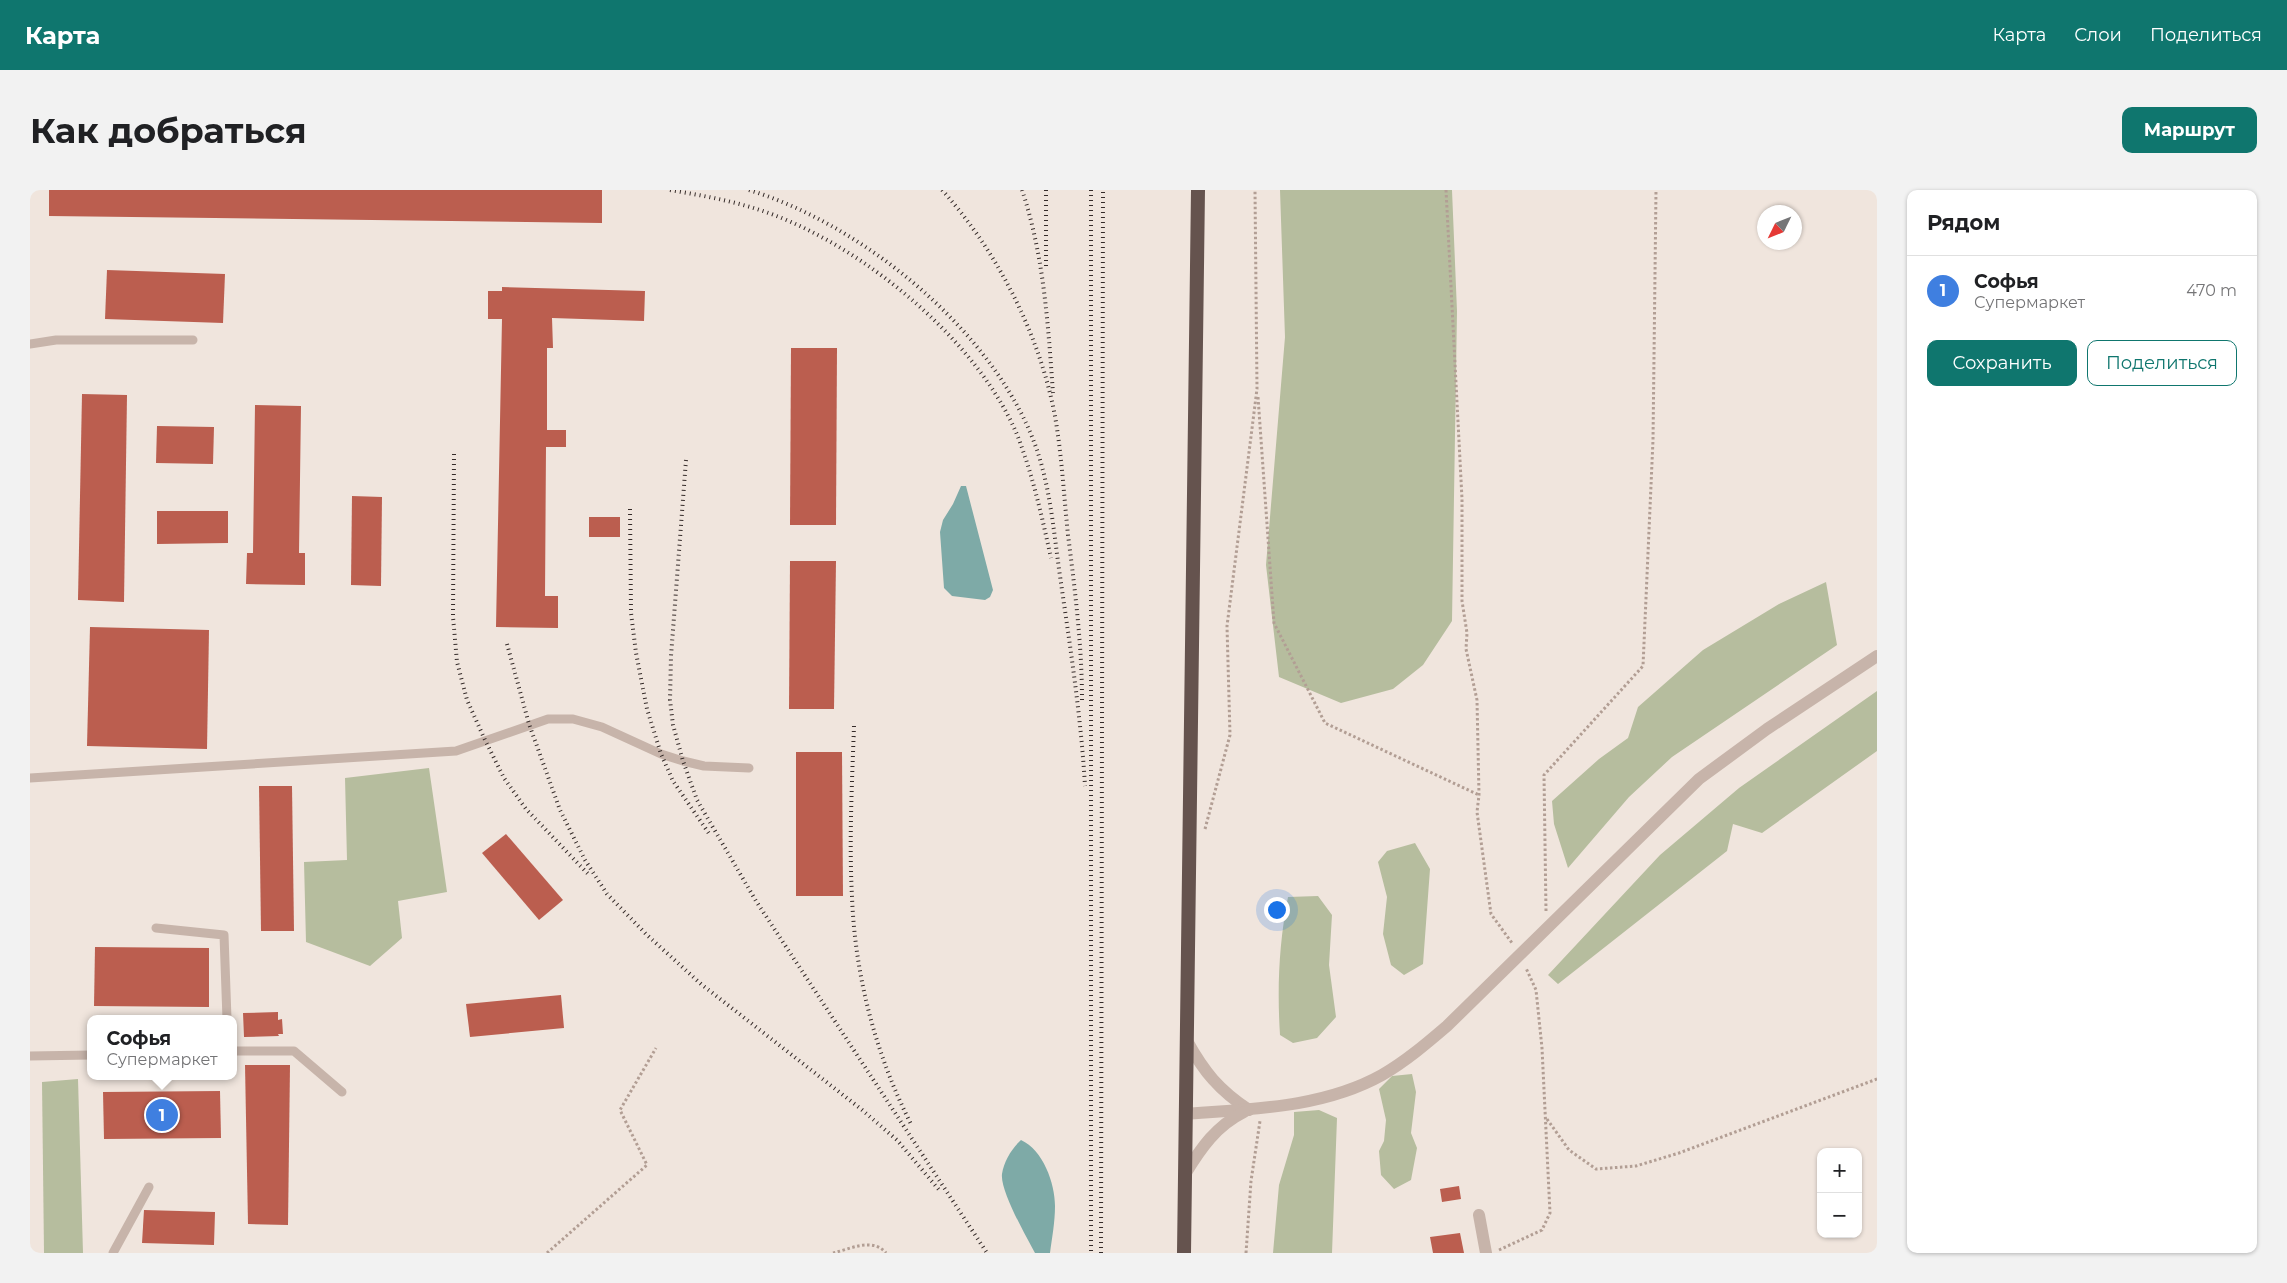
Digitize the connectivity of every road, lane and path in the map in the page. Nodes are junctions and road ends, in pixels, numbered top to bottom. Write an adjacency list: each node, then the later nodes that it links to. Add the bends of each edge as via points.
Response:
1 (1198, 190): 17 (highway)
2 (1256, 190): 7 (path)
3 (1446, 190): 11 (path, via 1462,499 1462,601 1466,649 1477,700)
4 (1656, 190): 14 (path, via 1653,440 1643,666 1544,775)
5 (193, 340): 6 (lane, via 56,340)
6 (30, 344)
7 (1257, 389): 11 (path, via 1274,623 1325,723); 12 (path, via 1227,626 1230,735)
8 (1877, 656): 14 (street, via 1699,779)
9 (749, 768): 10 (lane, via 704,766 661,754 602,727 572,719 548,719 456,751)
10 (30, 778)
11 (1479, 795): 15 (path, via 1477,812 1491,914)
12 (1204, 836)
13 (156, 928): 16 (lane, via 224,935)
14 (1545, 929): 15 (street)
15 (1520, 953): 24 (street, via 1447,1026 1415,1054 1382,1075 1351,1089 1306,1102); 27 (path, via 1536,990)
16 (226, 1015)
17 (1186, 1041): 25 (street, via 1213,1082); 26 (highway)
18 (656, 1048): 32 (path, via 620,1110 647,1165)
19 (237, 1051): 23 (lane, via 294,1051)
20 (87, 1055): 21 (lane)
21 (30, 1056)
22 (1877, 1079): 27 (path, via 1679,1154 1636,1166 1596,1170 1569,1150)
23 (342, 1092)
24 (1262, 1108): 25 (street); 36 (path, via 1251,1181)
25 (1248, 1110): 26 (street); 28 (street, via 1216,1130)
26 (1185, 1114): 28 (highway)
27 (1546, 1118): 38 (path, via 1550,1213 1542,1230)
28 (1185, 1174): 35 (highway)
29 (149, 1187): 31 (lane)
30 (1479, 1215): 37 (street)
31 (114, 1253)
32 (547, 1253)
33 (833, 1253): 34 (path, via 869,1244)
34 (886, 1253)
35 (1184, 1253)
36 (1246, 1253)
37 (1486, 1253)
38 (1491, 1253)

